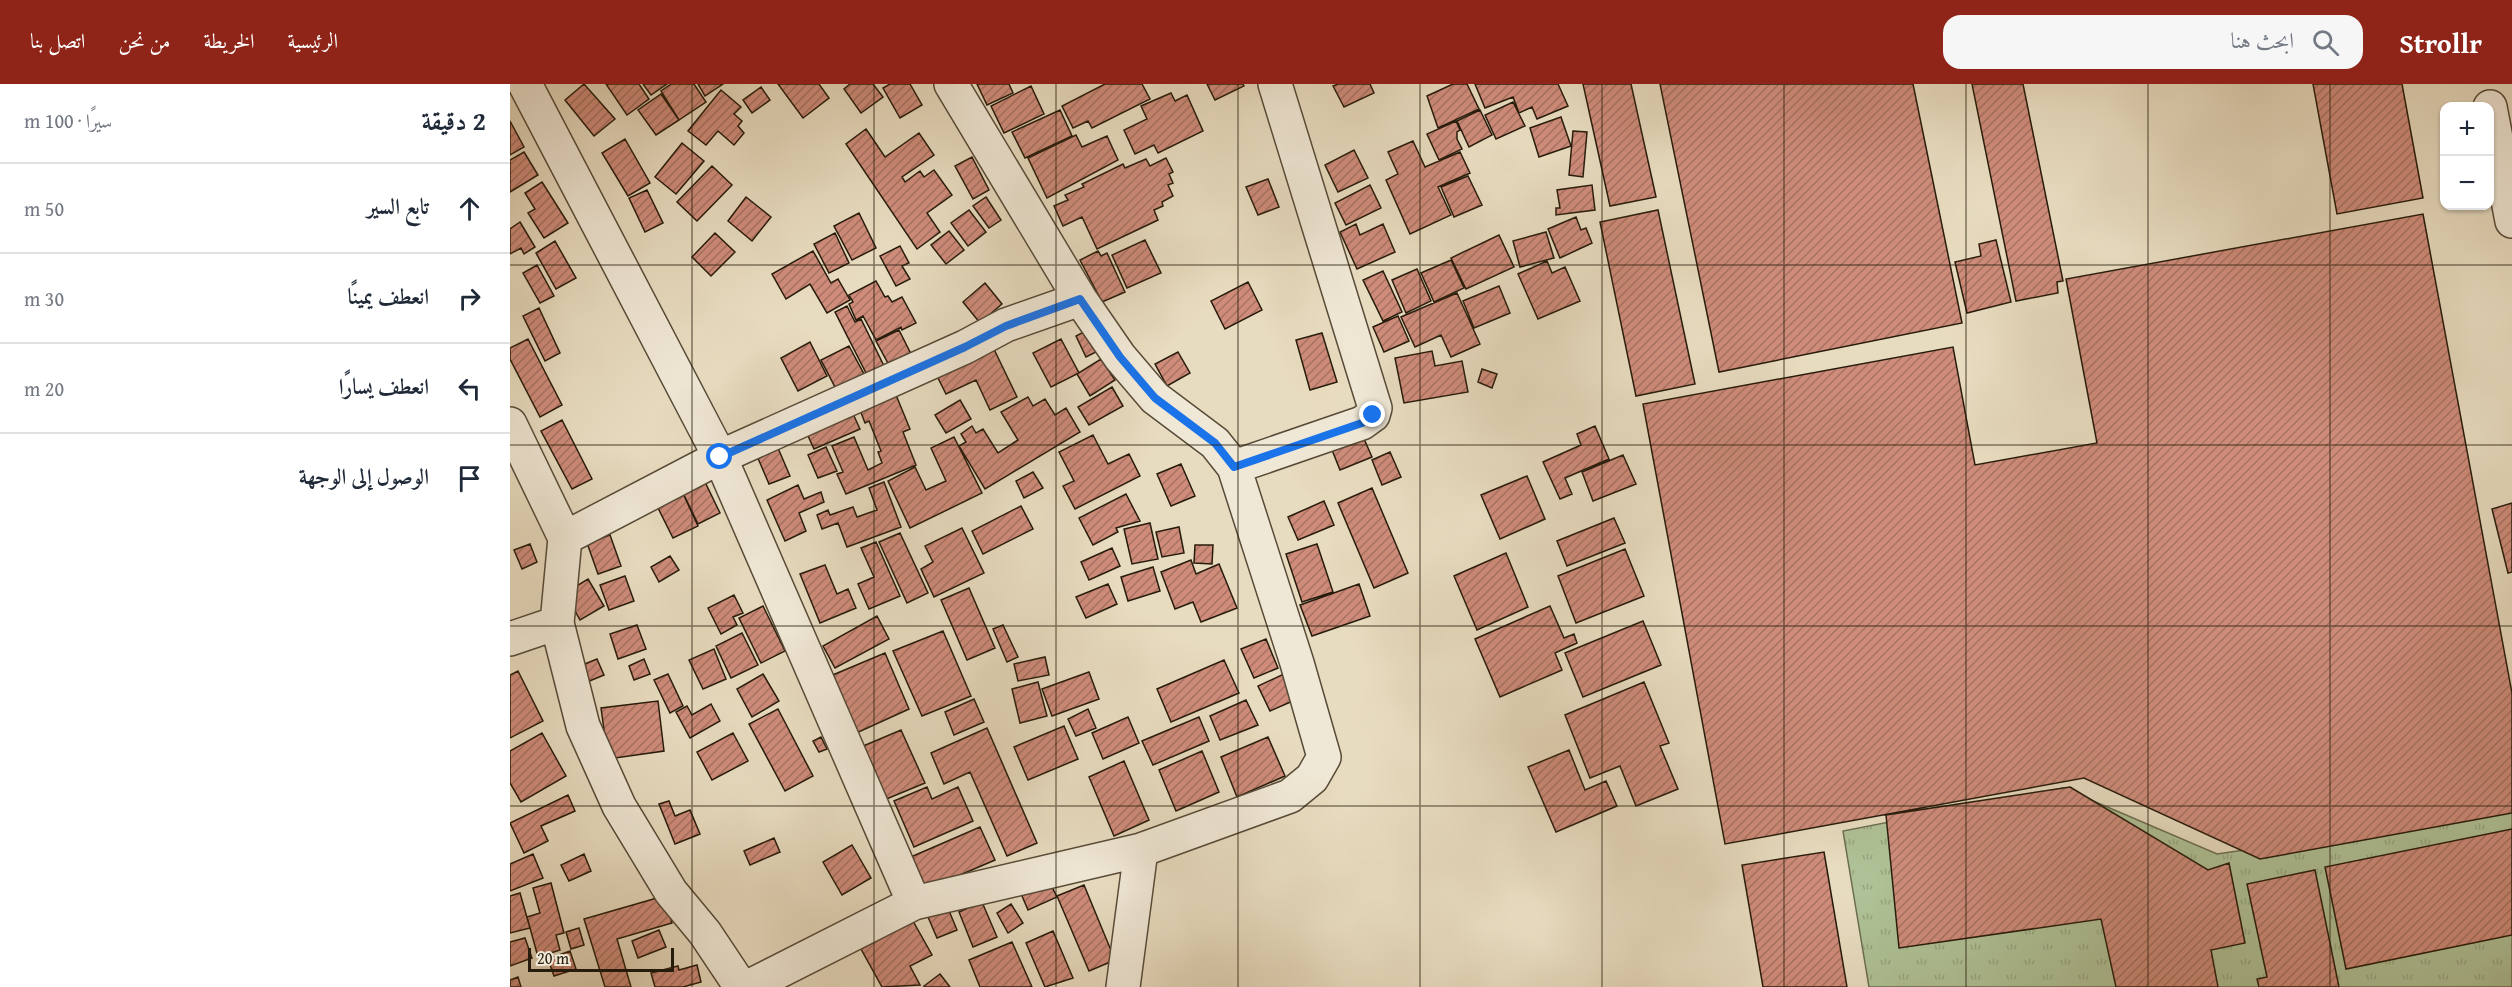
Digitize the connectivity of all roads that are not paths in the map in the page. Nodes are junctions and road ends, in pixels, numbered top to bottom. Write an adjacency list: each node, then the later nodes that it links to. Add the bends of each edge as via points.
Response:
1 (525, 84): 10 (street)
2 (951, 84): 8 (street)
3 (1275, 84): 11 (street, via 1375,408 1373,415 1362,423)
4 (2485, 84): 5 (street)
5 (2488, 102)
6 (2494, 132): 7 (street)
7 (2512, 221)
8 (1080, 299): 10 (street, via 1006,326); 11 (street, via 1120,357 1155,398 1215,443)
9 (510, 424): 12 (street)
10 (720, 457): 12 (street); 16 (street)
11 (1234, 467): 15 (street, via 1324,757 1312,778 1290,796)
12 (565, 538): 13 (street)
13 (557, 623): 14 (street); 17 (street, via 583,726 619,806 671,892 705,933)
14 (510, 639)
15 (1140, 850): 16 (street); 19 (street)
16 (914, 903): 18 (street)
17 (741, 987)
18 (748, 987)
19 (1123, 987)

